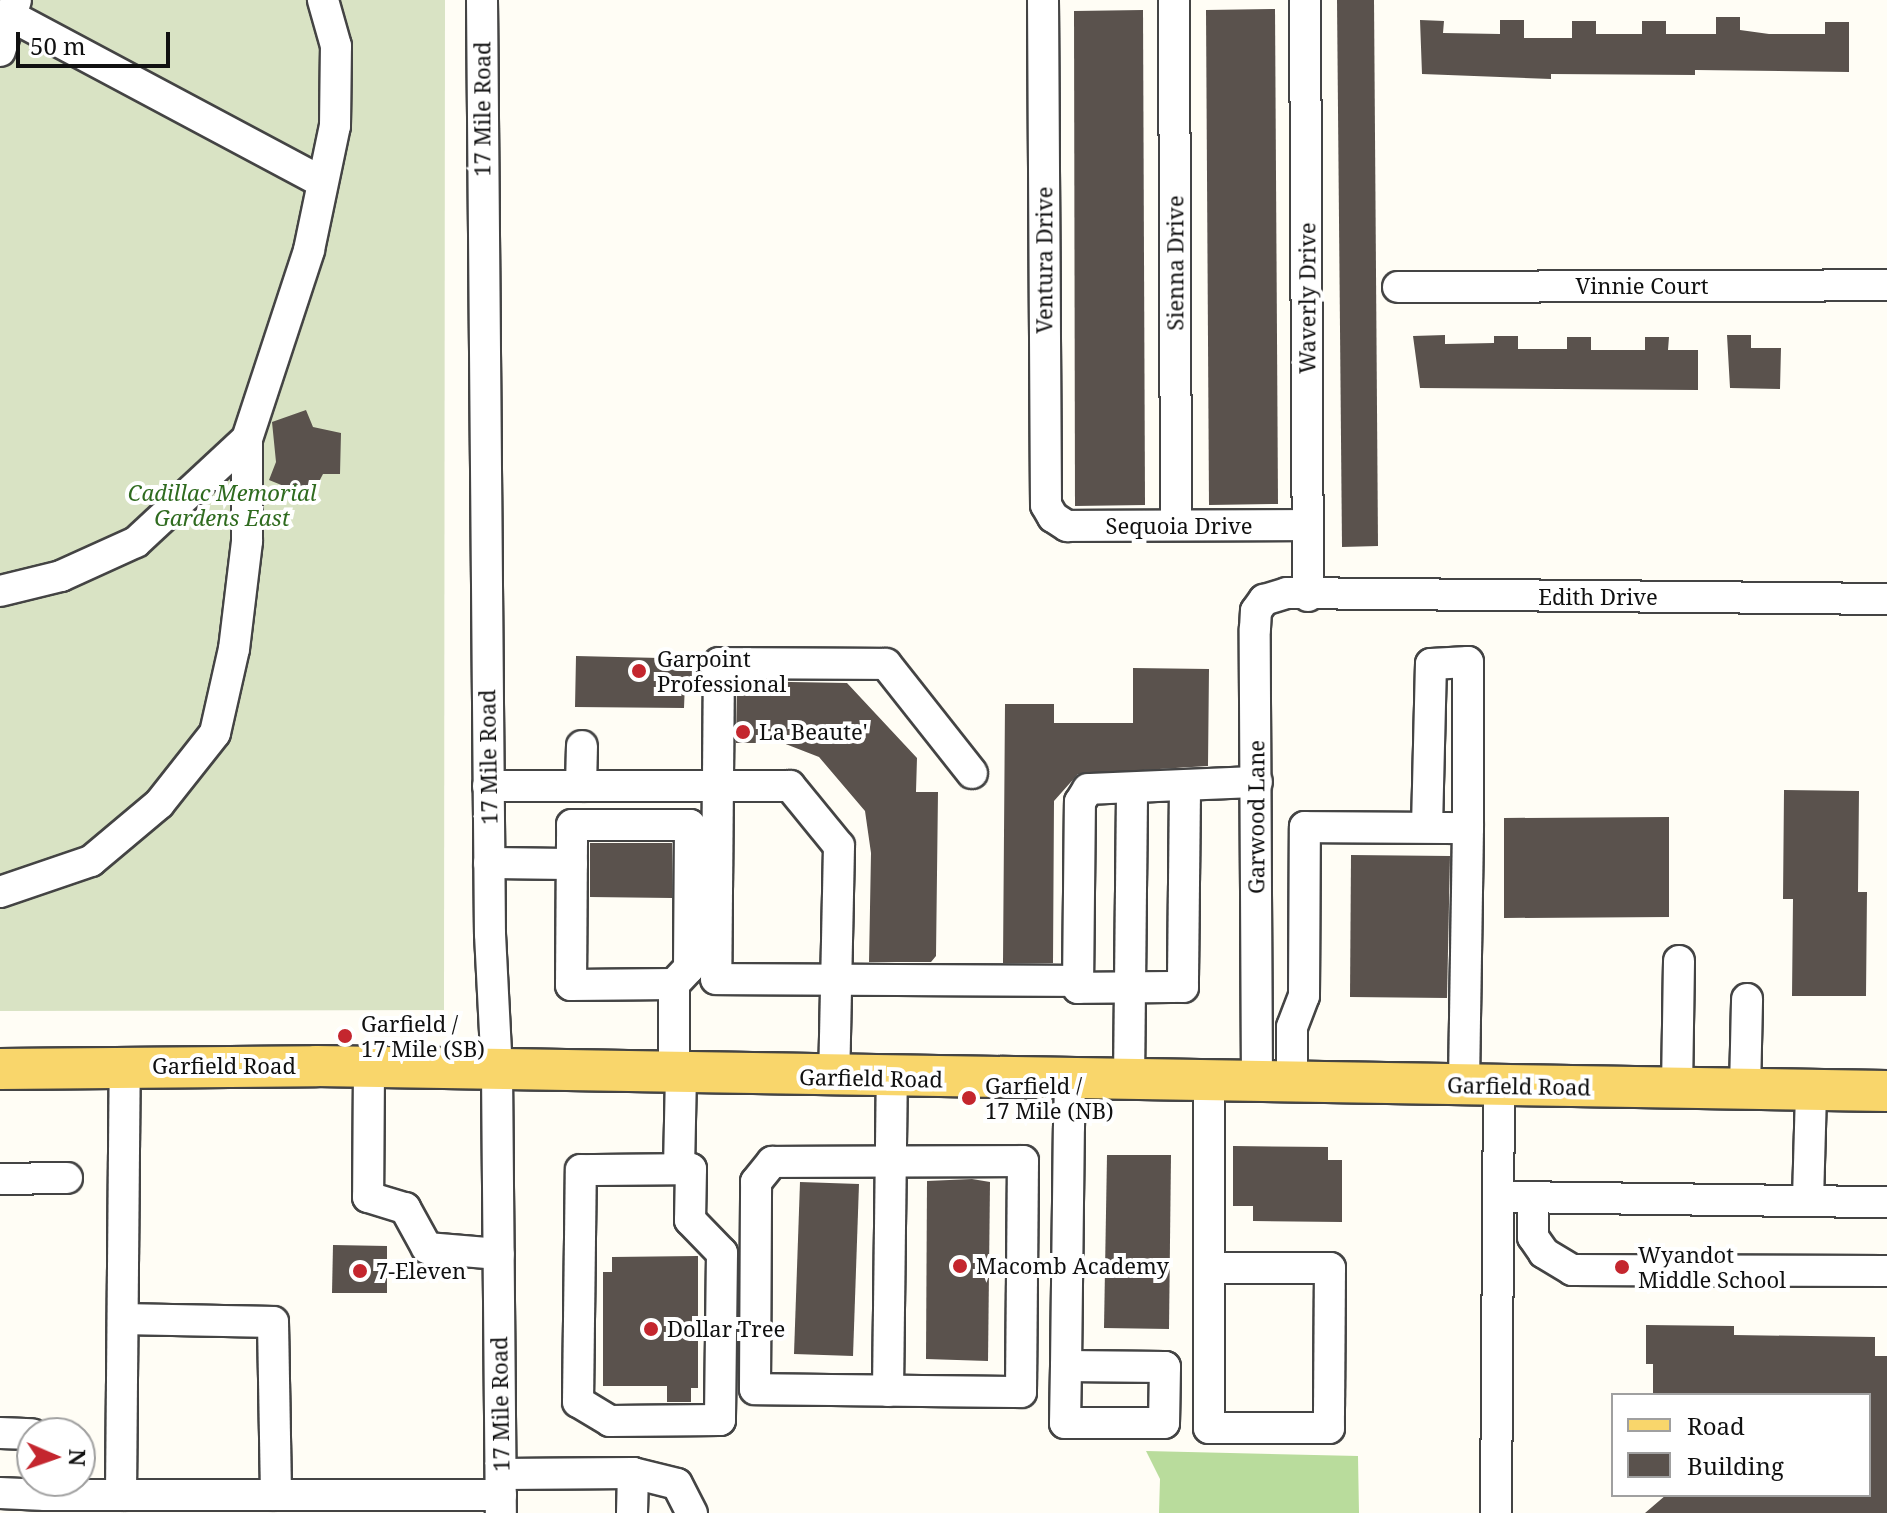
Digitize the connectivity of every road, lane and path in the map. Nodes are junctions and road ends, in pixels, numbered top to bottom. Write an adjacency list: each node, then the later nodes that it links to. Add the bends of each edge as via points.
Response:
1 (323, 0): 8 (street, via 336,46 335,126)
2 (482, 0): 21 (street, 17 Mile Road)
3 (1043, 0): 12 (street, Ventura Drive, via 1044,493)
4 (1174, 0): 13 (street, Sienna Drive)
5 (1305, 0): 14 (street, Waverly Drive)
6 (14, 8): 7 (street); 8 (street)
7 (0, 51)
8 (320, 181): 11 (street, via 309,250)
9 (1887, 285): 10 (street, Vinnie Court)
10 (1398, 287)
11 (247, 439): 15 (street, via 136,542 61,576); 30 (street, via 245,556 234,649 215,733 159,804 91,861)
12 (1053, 517): 13 (street, Sequoia Drive, via 1067,526)
13 (1176, 525): 14 (street, Sequoia Drive)
14 (1308, 525): 16 (street, Waverly Drive)
15 (0, 591)
16 (1308, 596): 17 (street, Edith Drive); 20 (street, Garwood Lane, via 1275,594 1256,611)
17 (1887, 599)
18 (582, 746): 22 (street)
19 (972, 773): 23 (street, via 886,664 719,663)
20 (1257, 782): 24 (street); 47 (street, Garwood Lane)
21 (488, 786): 22 (street); 28 (street, 17 Mile Road)
22 (581, 786): 23 (street)
23 (716, 786): 32 (street, via 790,786 839,846); 32 (street, via 716,979)
24 (1185, 788): 25 (street); 35 (street, via 1183,987)
25 (1132, 789): 33 (street, via 1088,789 1080,802); 35 (street)
26 (1427, 827): 27 (street); 27 (street, via 1431,664 1468,662); 47 (street, via 1305,827 1304,996)
27 (1468, 828): 48 (street)
28 (489, 863): 29 (street); 40 (street, 17 Mile Road)
29 (572, 864): 34 (street, via 571,985); 34 (street, via 572,825 690,825 689,968)
30 (0, 892)
31 (1679, 961): 49 (street)
32 (838, 980): 33 (street); 42 (street)
33 (1078, 981): 35 (street, via 1078,988)
34 (674, 984): 41 (street)
35 (1131, 988): 45 (street)
36 (1747, 999): 50 (street)
37 (125, 1065): 38 (main road, Garfield Road); 39 (main road, Garfield Road); 64 (street)
38 (369, 1068): 40 (main road, Garfield Road); 61 (street, via 368,1197 405,1208 427,1248)
39 (0, 1069)
40 (497, 1071): 41 (main road, Garfield Road); 61 (street, 17 Mile Road)
41 (677, 1076): 42 (main road, Garfield Road); 54 (street)
42 (834, 1078): 43 (main road, Garfield Road)
43 (892, 1079): 44 (main road, Garfield Road); 53 (street)
44 (1070, 1080): 45 (main road, Garfield Road); 65 (street)
45 (1129, 1081): 46 (main road, Garfield Road)
46 (1209, 1082): 47 (main road, Garfield Road); 62 (street)
47 (1275, 1083): 48 (main road, Garfield Road)
48 (1482, 1085): 49 (main road, Garfield Road); 57 (street)
49 (1677, 1089): 50 (main road, Garfield Road)
50 (1745, 1090): 51 (main road, Garfield Road)
51 (1811, 1091): 52 (main road, Garfield Road); 59 (street)
52 (1887, 1091)
53 (891, 1161): 66 (street); 66 (street, via 772,1162 756,1182 755,1389); 66 (street, via 1023,1161 1021,1392)
54 (679, 1169): 54 (street, via 581,1170 578,1402 610,1421 720,1420 722,1253 690,1220 691,1169)
55 (67, 1178): 56 (street)
56 (0, 1179)
57 (1499, 1197): 58 (street); 75 (street)
58 (1533, 1198): 59 (street); 63 (street, via 1533,1237 1544,1253 1572,1270)
59 (1808, 1200): 60 (street)
60 (1887, 1202)
61 (499, 1254): 69 (street, 17 Mile Road)
62 (1209, 1268): 62 (street, via 1209,1428 1329,1428 1330,1268)
63 (1887, 1271)
64 (123, 1319): 70 (street); 71 (street, via 273,1322)
65 (1066, 1366)
66 (888, 1391)
67 (633, 1473): 69 (street); 73 (street); 74 (street, via 677,1484)
68 (96, 1493): 70 (street)
69 (501, 1494): 71 (street)
70 (121, 1495): 72 (street)
71 (276, 1495): 72 (street)
72 (202, 1504)
73 (632, 1513)
74 (692, 1513)
75 (1496, 1513)

